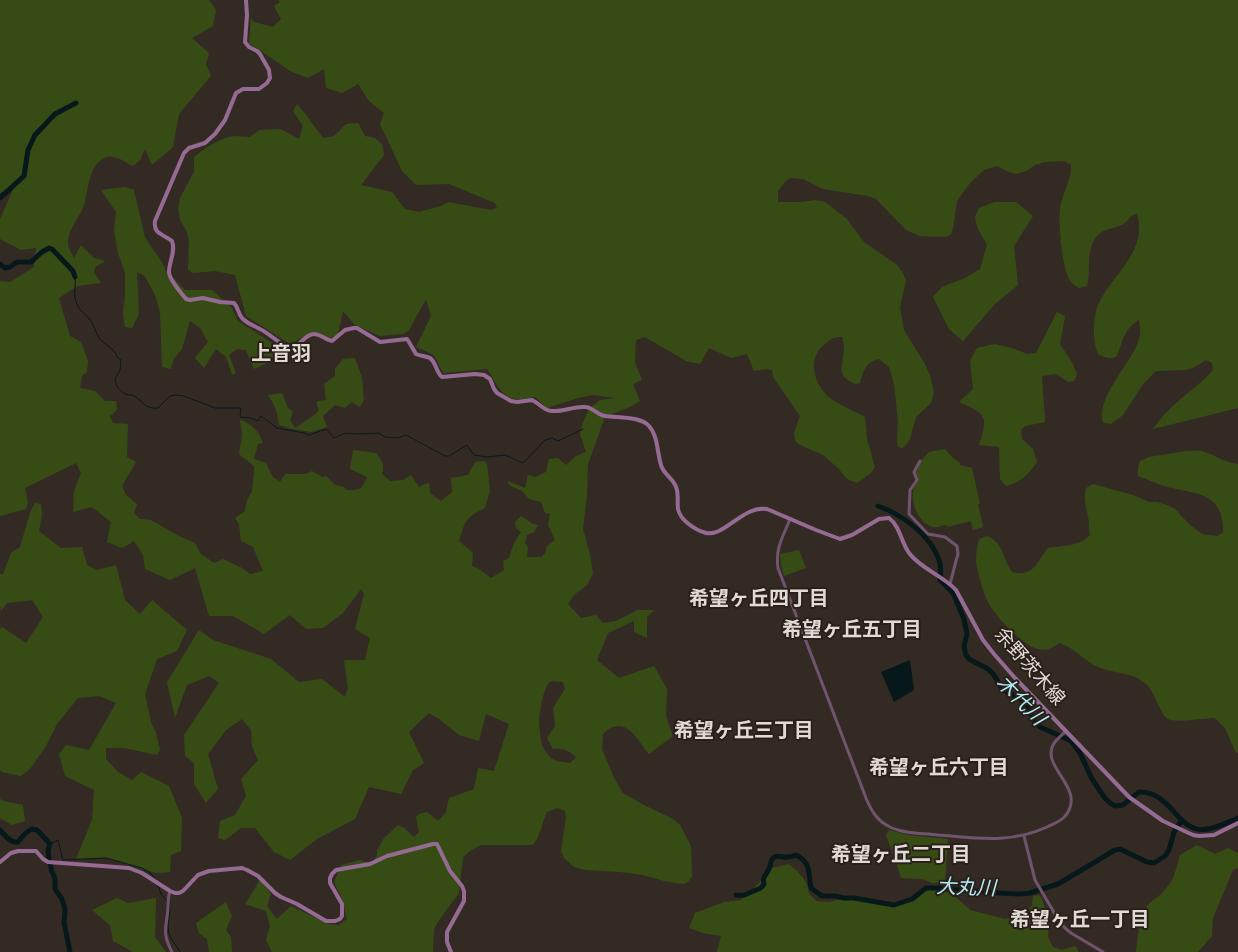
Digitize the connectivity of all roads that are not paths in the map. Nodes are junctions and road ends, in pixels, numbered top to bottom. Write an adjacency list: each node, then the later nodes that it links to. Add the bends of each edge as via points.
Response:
1 (246, 0): 3 (main road, 余野茨木線, via 245,42 260,54 270,78 259,89 243,89 236,93 225,120 215,134 205,143 184,152 154,226 158,233 172,241 170,277 186,299 234,303 241,318 288,346 296,346 313,334 332,341 345,330 357,328 380,342 407,340 416,354 431,358 442,377 474,374 489,377 497,393 514,402 532,400 554,411 588,407 601,415 641,420 654,433 661,466 677,489 680,514 686,522 706,533 716,533 745,514 761,508)
2 (920, 462): 4 (street, via 910,490 909,514 928,534 945,537 957,546)
3 (790, 518): 4 (main road, 余野茨木線, via 840,539 879,519 889,518 908,552); 7 (street, via 777,554 778,568 872,810 891,828 908,832 992,839)
4 (950, 584): 5 (main road, 余野茨木線, via 986,645)
5 (1065, 732): 6 (main road, 余野茨木線, via 1131,799 1176,828 1193,835 1208,836); 7 (street, via 1052,748 1052,758 1070,789 1070,807 1063,818)
6 (1238, 823)
7 (1024, 836): 12 (street, via 1033,875 1059,921)
8 (0, 862): 9 (main road, via 18,851 36,852 48,862 129,868 142,872)
9 (170, 891): 10 (street, via 165,939); 11 (main road, via 183,891 198,875 242,868 258,876 281,897 326,921 335,921 340,919 343,910 330,883 336,870 370,864 387,856 437,844 465,897 446,932)
10 (172, 952)
11 (451, 952)
12 (1104, 952)

